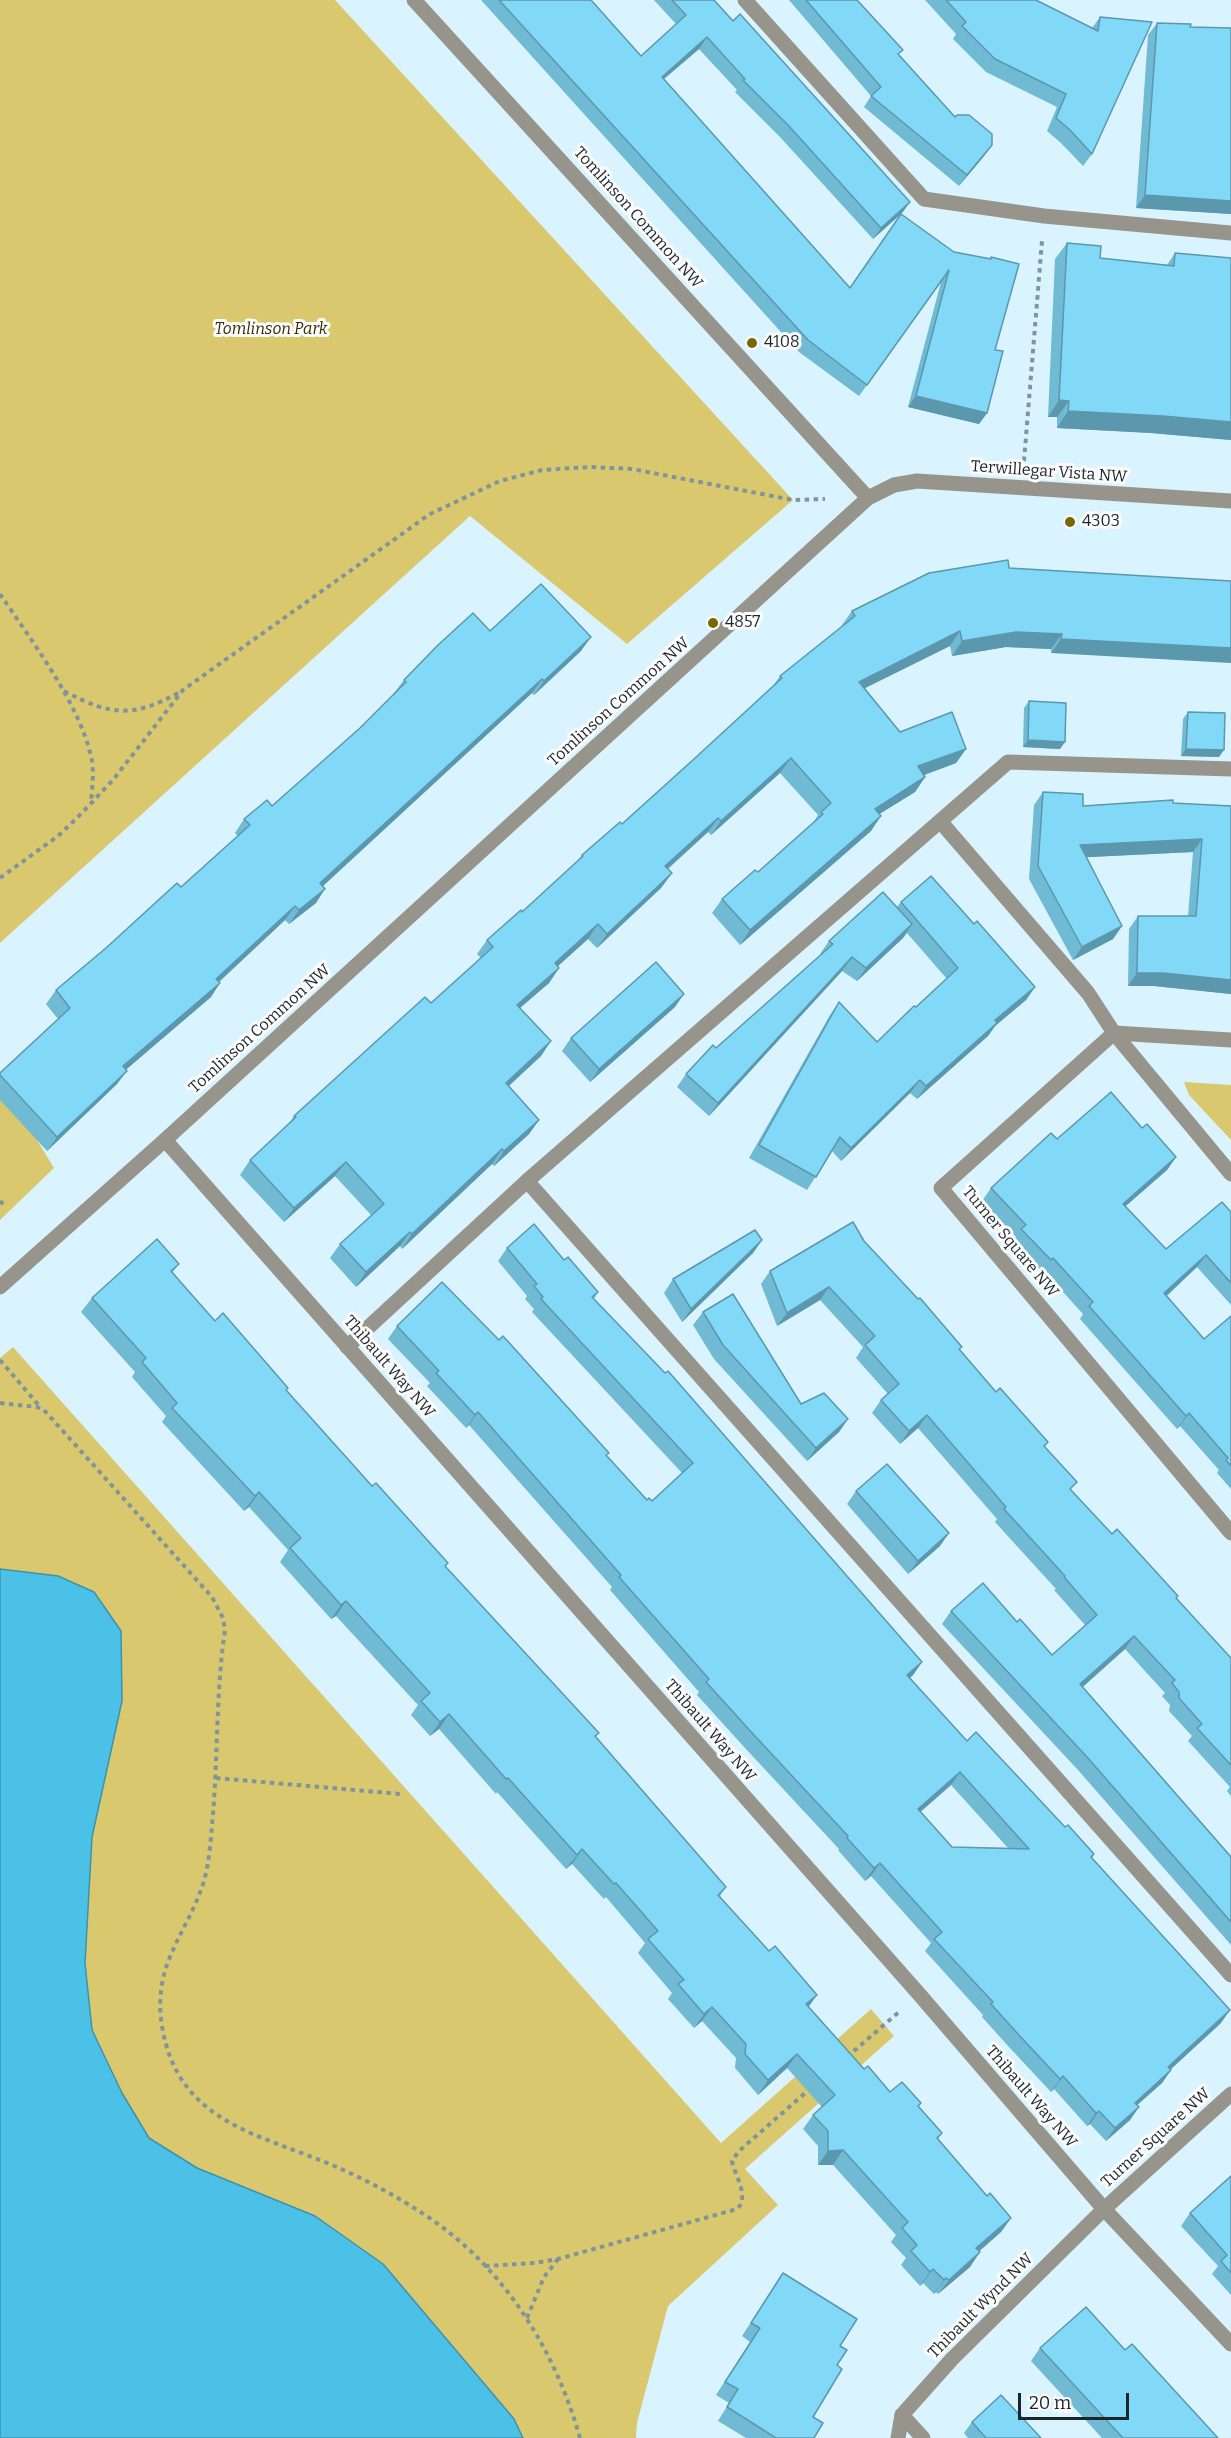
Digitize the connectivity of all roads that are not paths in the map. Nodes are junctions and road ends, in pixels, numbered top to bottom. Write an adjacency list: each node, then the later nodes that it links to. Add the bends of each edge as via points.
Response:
1 (414, 0): 4 (street, Tomlinson Common NW)
2 (745, 0): 3 (street, via 924,200 1044,216)
3 (1231, 233)
4 (868, 498): 5 (street, Terwillegar Vista NW, via 894,485 917,481); 10 (street, Tomlinson Common NW)
5 (1231, 501)
6 (1231, 770): 7 (street, via 1008,762)
7 (940, 821): 8 (street, via 1088,993); 12 (street)
8 (1114, 1033): 9 (street); 11 (street); 15 (street, Turner Square NW, via 940,1188)
9 (1231, 1040)
10 (165, 1140): 13 (street, Tomlinson Common NW); 14 (street, Thibault Way NW)
11 (1231, 1174)
12 (527, 1181): 14 (street); 16 (street)
13 (0, 1287)
14 (347, 1347): 18 (street, Thibault Way NW)
15 (1231, 1533)
16 (1231, 1976)
17 (1231, 2094): 18 (street, Turner Square NW)
18 (1104, 2209): 19 (street, Thibault Way NW); 20 (street, Thibault Wynd NW, via 952,2359)
19 (1231, 2344)
20 (902, 2415): 21 (street); 22 (street)
21 (898, 2438)
22 (923, 2438)

